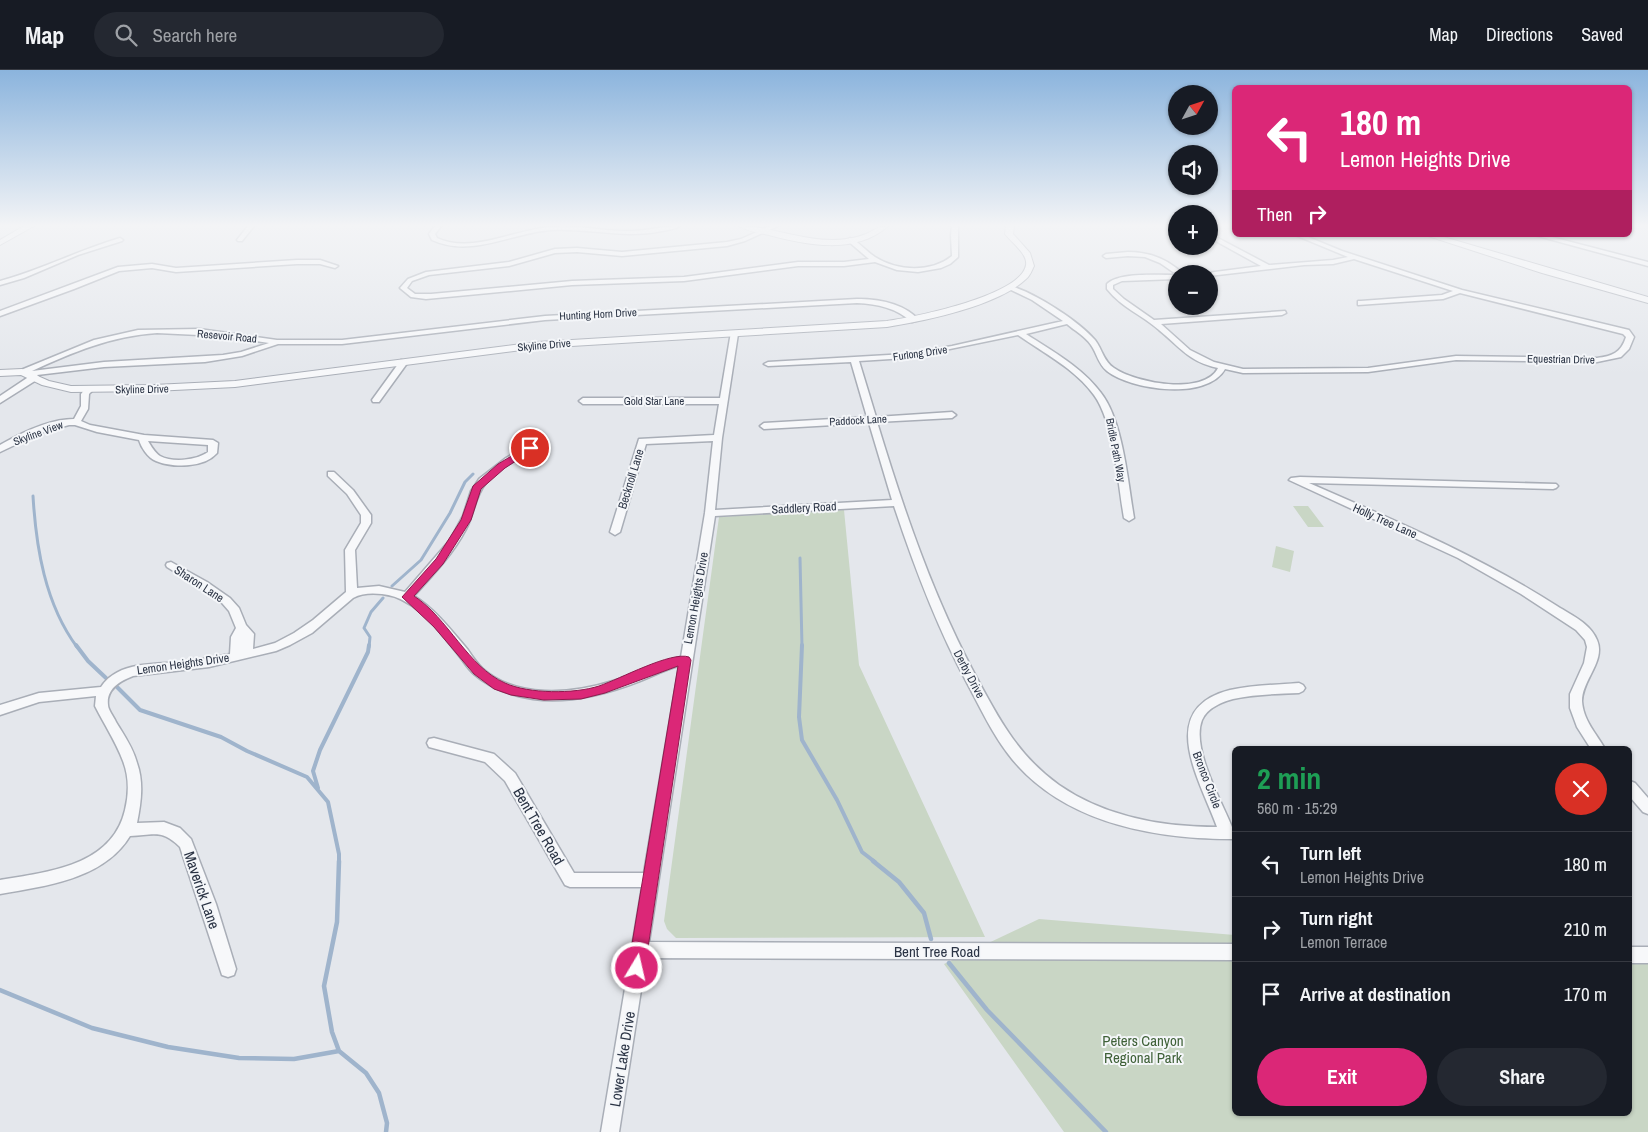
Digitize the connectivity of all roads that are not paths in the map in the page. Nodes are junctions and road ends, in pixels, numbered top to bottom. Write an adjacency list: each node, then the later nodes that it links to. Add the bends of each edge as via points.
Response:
1 (25, 276): 9 (street)
2 (98, 276): 15 (street)
3 (421, 276): 4 (street, via 410,280 403,288 409,294 435,296 572,283)
4 (710, 276)
5 (1026, 276): 10 (street, Skyline Drive)
6 (1412, 276): 11 (street, Equestrian Drive)
7 (1561, 276): 12 (street)
8 (1168, 278): 18 (street, via 1114,281 1110,284 1114,296)
9 (0, 283)
10 (1011, 288): 16 (street, Skyline Drive, via 962,307); 17 (street, via 1039,300)
11 (1460, 291): 13 (street, via 1443,297); 25 (street, Equestrian Drive, via 1626,332 1630,338 1627,348 1613,358 1597,360 1456,358 1350,371 1252,371)
12 (1648, 300)
13 (1360, 303)
14 (1282, 313): 18 (street)
15 (0, 314)
16 (915, 320): 20 (street, Skyline Drive, via 866,327); 21 (street, Hunting Horn Drive, via 890,305 857,301 583,315 349,341)
17 (1068, 322): 19 (street, Furlong Drive); 25 (street, via 1092,340 1110,369 1134,380 1154,385 1193,386 1216,377)
18 (1154, 322): 25 (street, via 1187,352)
19 (1020, 333): 22 (street, Furlong Drive, via 906,356); 45 (street, Bridle Path Way, via 1083,379 1102,400 1111,425)
20 (734, 334): 23 (street, Skyline Drive, via 538,345); 32 (street, Lemon Heights Drive)
21 (277, 342): 27 (street, Resevoir Road, via 244,354 218,358 129,363); 27 (street, Resevoir Road, via 237,335 137,332 104,339)
22 (855, 360): 24 (street, Furlong Drive); 34 (street, Derby Drive)
23 (404, 362): 28 (street, Skyline Drive, via 219,385); 30 (street)
24 (768, 364)
25 (1222, 367)
26 (0, 374): 27 (street, Skyline Drive)
27 (30, 375): 28 (street, Skyline Drive, via 59,387); 29 (street)
28 (89, 390): 35 (street, via 85,394 84,412)
29 (0, 400)
30 (376, 400)
31 (583, 401): 32 (street, Gold Star Lane)
32 (724, 401): 38 (street, Lemon Heights Drive)
33 (952, 415): 34 (street, Paddock Lane)
34 (872, 420): 36 (street, Paddock Lane); 43 (street, Derby Drive)
35 (76, 422): 37 (street, via 89,428); 40 (street, Skyline View, via 19,438)
36 (764, 426)
37 (144, 438): 37 (street, via 153,456 172,461 204,458 212,452 214,443)
38 (718, 438): 44 (street, Lemon Heights Drive); 46 (street, Becknoll Lane, via 642,441)
39 (530, 448): 49 (street, via 501,466 477,488 466,520 439,562)
40 (0, 449)
41 (331, 474): 48 (street, via 350,492 366,515 364,528 350,550)
42 (1553, 486): 56 (street, Holly Tree Lane, via 1294,480 1488,568 1530,592 1578,626 1590,639 1594,650 1576,699 1577,707 1586,733)
43 (897, 502): 44 (street, Saddlery Road); 60 (street, Derby Drive, via 917,560 957,651 1008,744 1023,762 1067,797 1115,818 1143,826)
44 (710, 512): 51 (street, Lemon Heights Drive)
45 (1129, 518)
46 (615, 532)
47 (170, 565): 50 (street, Sharon Lane, via 223,598 234,610 241,629 237,637)
48 (352, 592): 49 (street, Lemon Heights Drive, via 376,590); 50 (street, Lemon Heights Drive, via 292,640)
49 (407, 597): 51 (street, Lemon Heights Drive, via 438,625 478,671 511,690 544,696 581,694)
50 (241, 656): 53 (street, Lemon Heights Drive, via 190,665 138,669 109,684)
51 (685, 660): 61 (street, Lower Lake Drive)
52 (1299, 688): 60 (street, Bronco Circle, via 1231,694 1208,705 1198,714 1192,731 1195,754)
53 (104, 691): 54 (street, via 47,694); 59 (street, via 101,706 130,761 134,780 133,815)
54 (0, 710)
55 (434, 743): 61 (street, Bent Tree Road, via 489,758 501,767 570,880)
56 (1596, 746)
57 (1632, 789): 58 (street)
58 (1648, 808)
59 (128, 830): 62 (street, via 104,856 88,865 55,876); 67 (street, Maverick Lane, via 164,828 175,832 186,843)
60 (1231, 834)
61 (650, 880): 63 (street, Lower Lake Drive)
62 (0, 887)
63 (640, 950): 64 (street, Bent Tree Road); 68 (street, Lower Lake Drive)
64 (1232, 952)
65 (1632, 955): 66 (street)
66 (1648, 955)
67 (228, 969)
68 (610, 1132)

